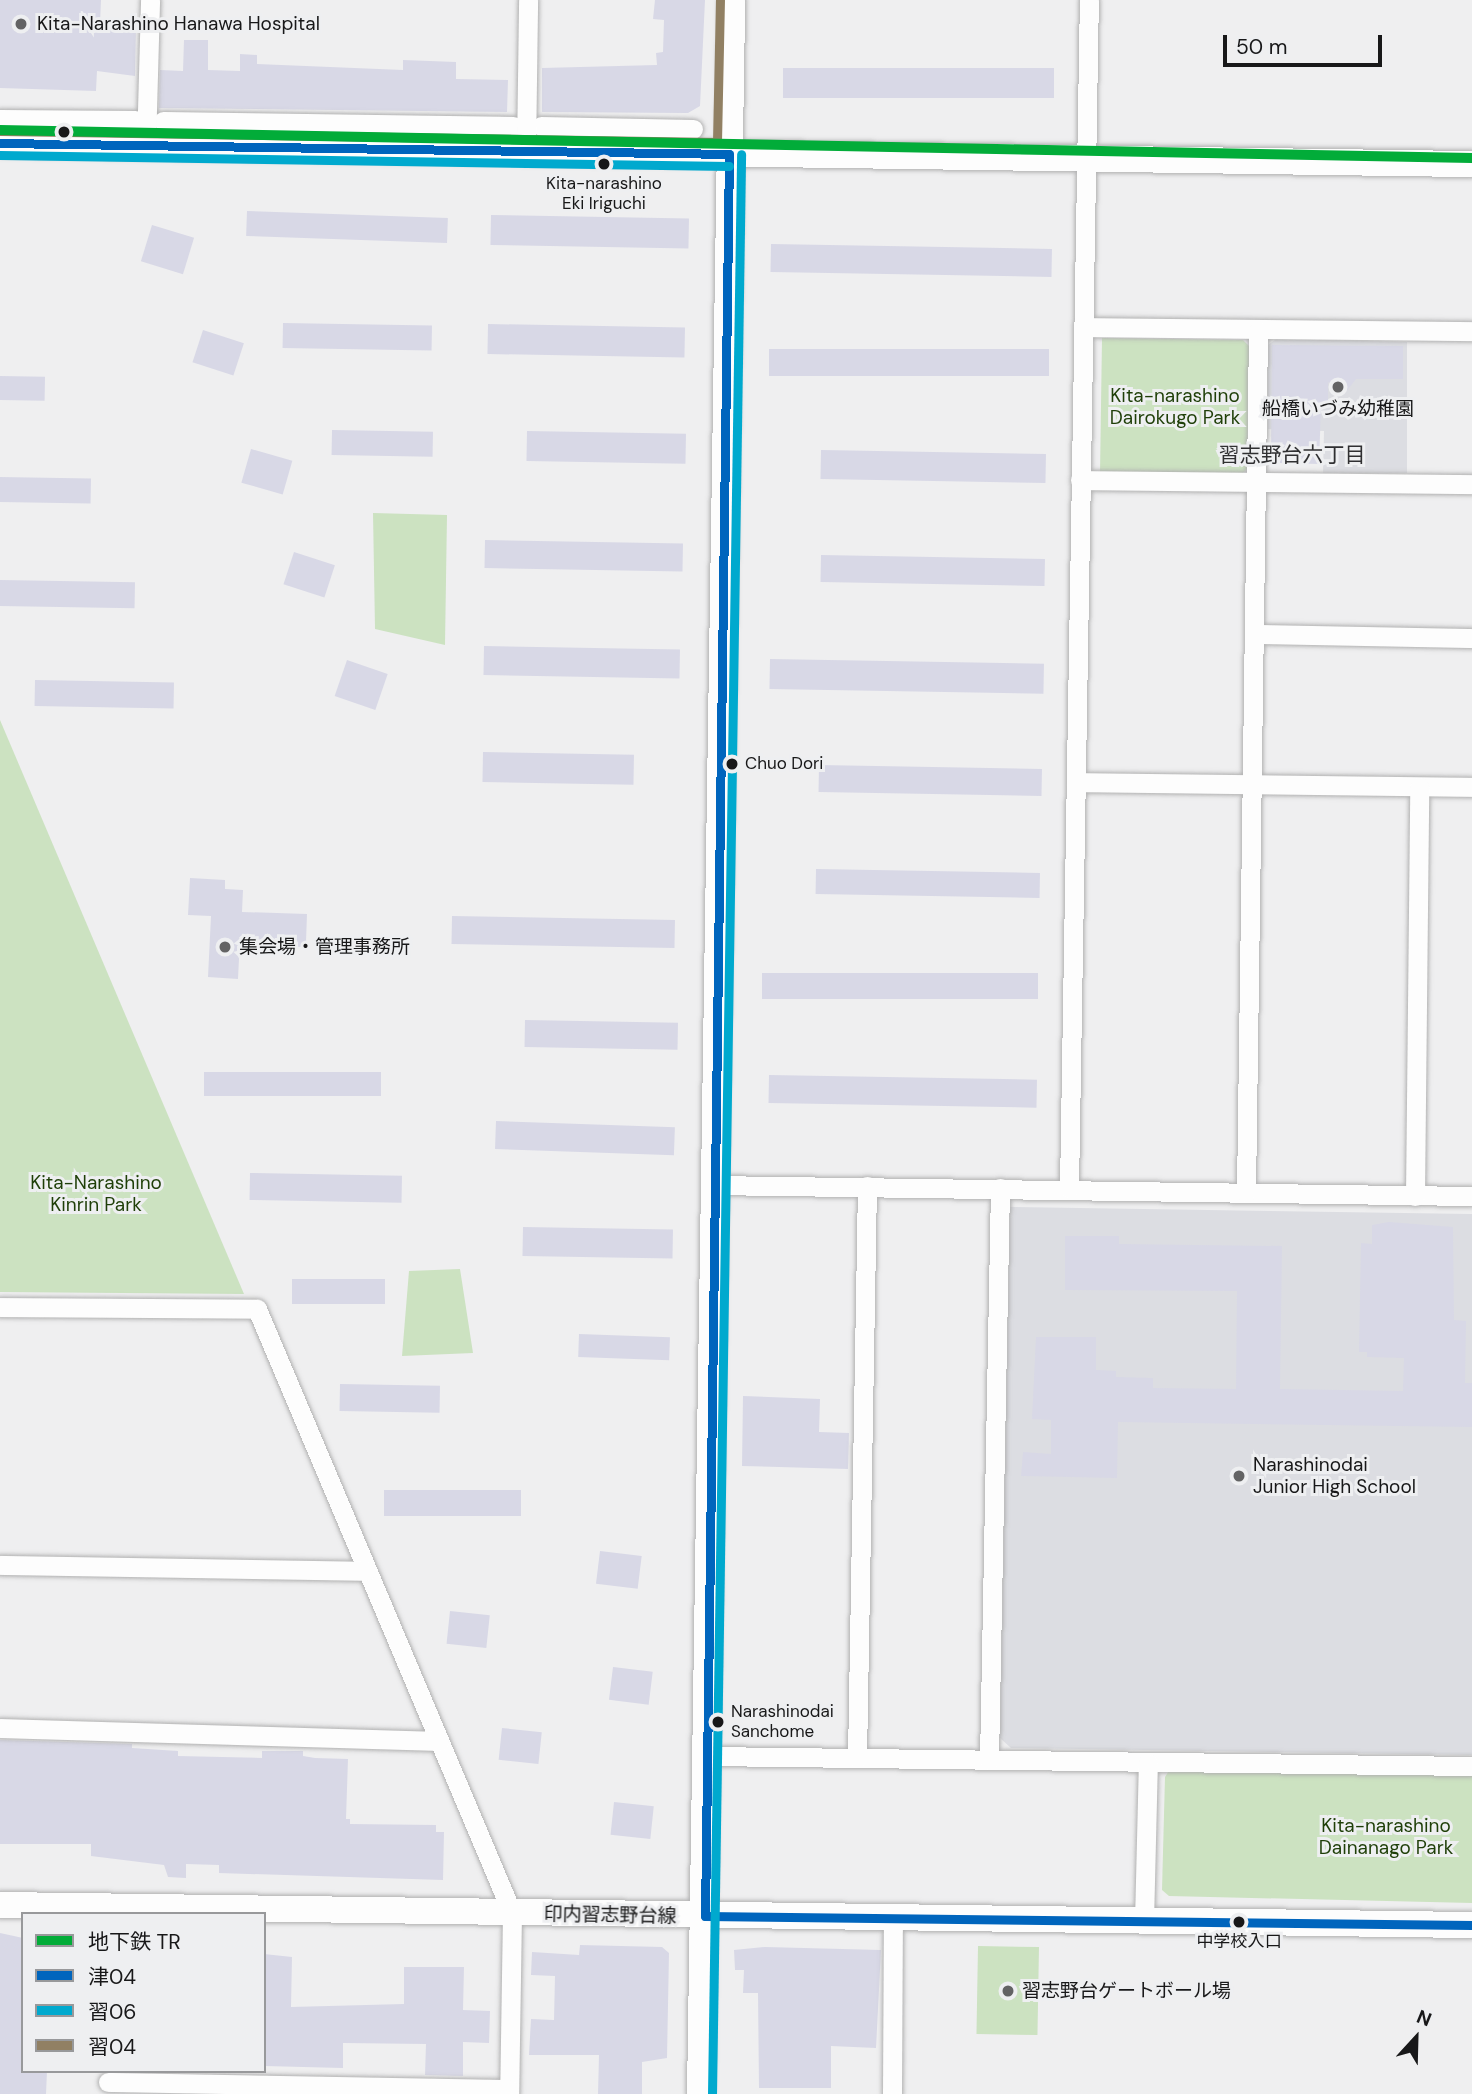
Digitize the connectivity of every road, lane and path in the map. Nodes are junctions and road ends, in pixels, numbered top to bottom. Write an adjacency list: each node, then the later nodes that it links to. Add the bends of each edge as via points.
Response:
1 (150, 0): 12 (street)
2 (528, 0): 13 (street)
3 (732, 0): 14 (street)
4 (1089, 0): 15 (street)
5 (0, 119): 6 (street)
6 (135, 120)
7 (163, 121): 8 (street)
8 (513, 126)
9 (541, 126): 10 (street)
10 (693, 129)
11 (0, 143): 12 (street)
12 (146, 146): 13 (street)
13 (526, 151): 14 (street)
14 (729, 154): 15 (street); 29 (street, via 720,899)
15 (1087, 159): 16 (street); 17 (street)
16 (1472, 164)
17 (1084, 327): 18 (street); 20 (street)
18 (1258, 331): 19 (street); 21 (street)
19 (1472, 331)
20 (1080, 480): 21 (street); 25 (street)
21 (1259, 482): 22 (street); 23 (street)
22 (1472, 484)
23 (1256, 634): 24 (street); 26 (street)
24 (1472, 638)
25 (1076, 782): 26 (street); 32 (street)
26 (1253, 785): 27 (street); 33 (street)
27 (1419, 787): 28 (street); 34 (street)
28 (1472, 787)
29 (711, 1185): 30 (street); 41 (street)
30 (867, 1186): 31 (street); 42 (street)
31 (1000, 1188): 32 (street); 43 (street)
32 (1069, 1188): 33 (street)
33 (1246, 1192): 34 (street)
34 (1415, 1196): 35 (street)
35 (1472, 1196)
36 (0, 1307): 38 (street, via 257,1309)
37 (0, 1565): 38 (street)
38 (366, 1571): 40 (street)
39 (0, 1728): 40 (street, via 423,1737)
40 (439, 1741): 48 (street)
41 (707, 1756): 42 (street); 49 (street)
42 (857, 1758): 43 (street)
43 (989, 1760): 44 (street)
44 (1148, 1763): 45 (street); 51 (street)
45 (1472, 1766)
46 (0, 1905): 47 (street, 印内習志野台線)
47 (110, 1911): 48 (street, 印内習志野台線)
48 (512, 1913): 49 (street, 印内習志野台線); 54 (street)
49 (705, 1916): 50 (street, 印内習志野台線); 55 (street)
50 (893, 1917): 51 (street, 印内習志野台線); 56 (street)
51 (1144, 1922): 52 (street, 印内習志野台線)
52 (1472, 1925)
53 (108, 2082): 54 (street)
54 (509, 2091)
55 (700, 2094)
56 (892, 2094)

